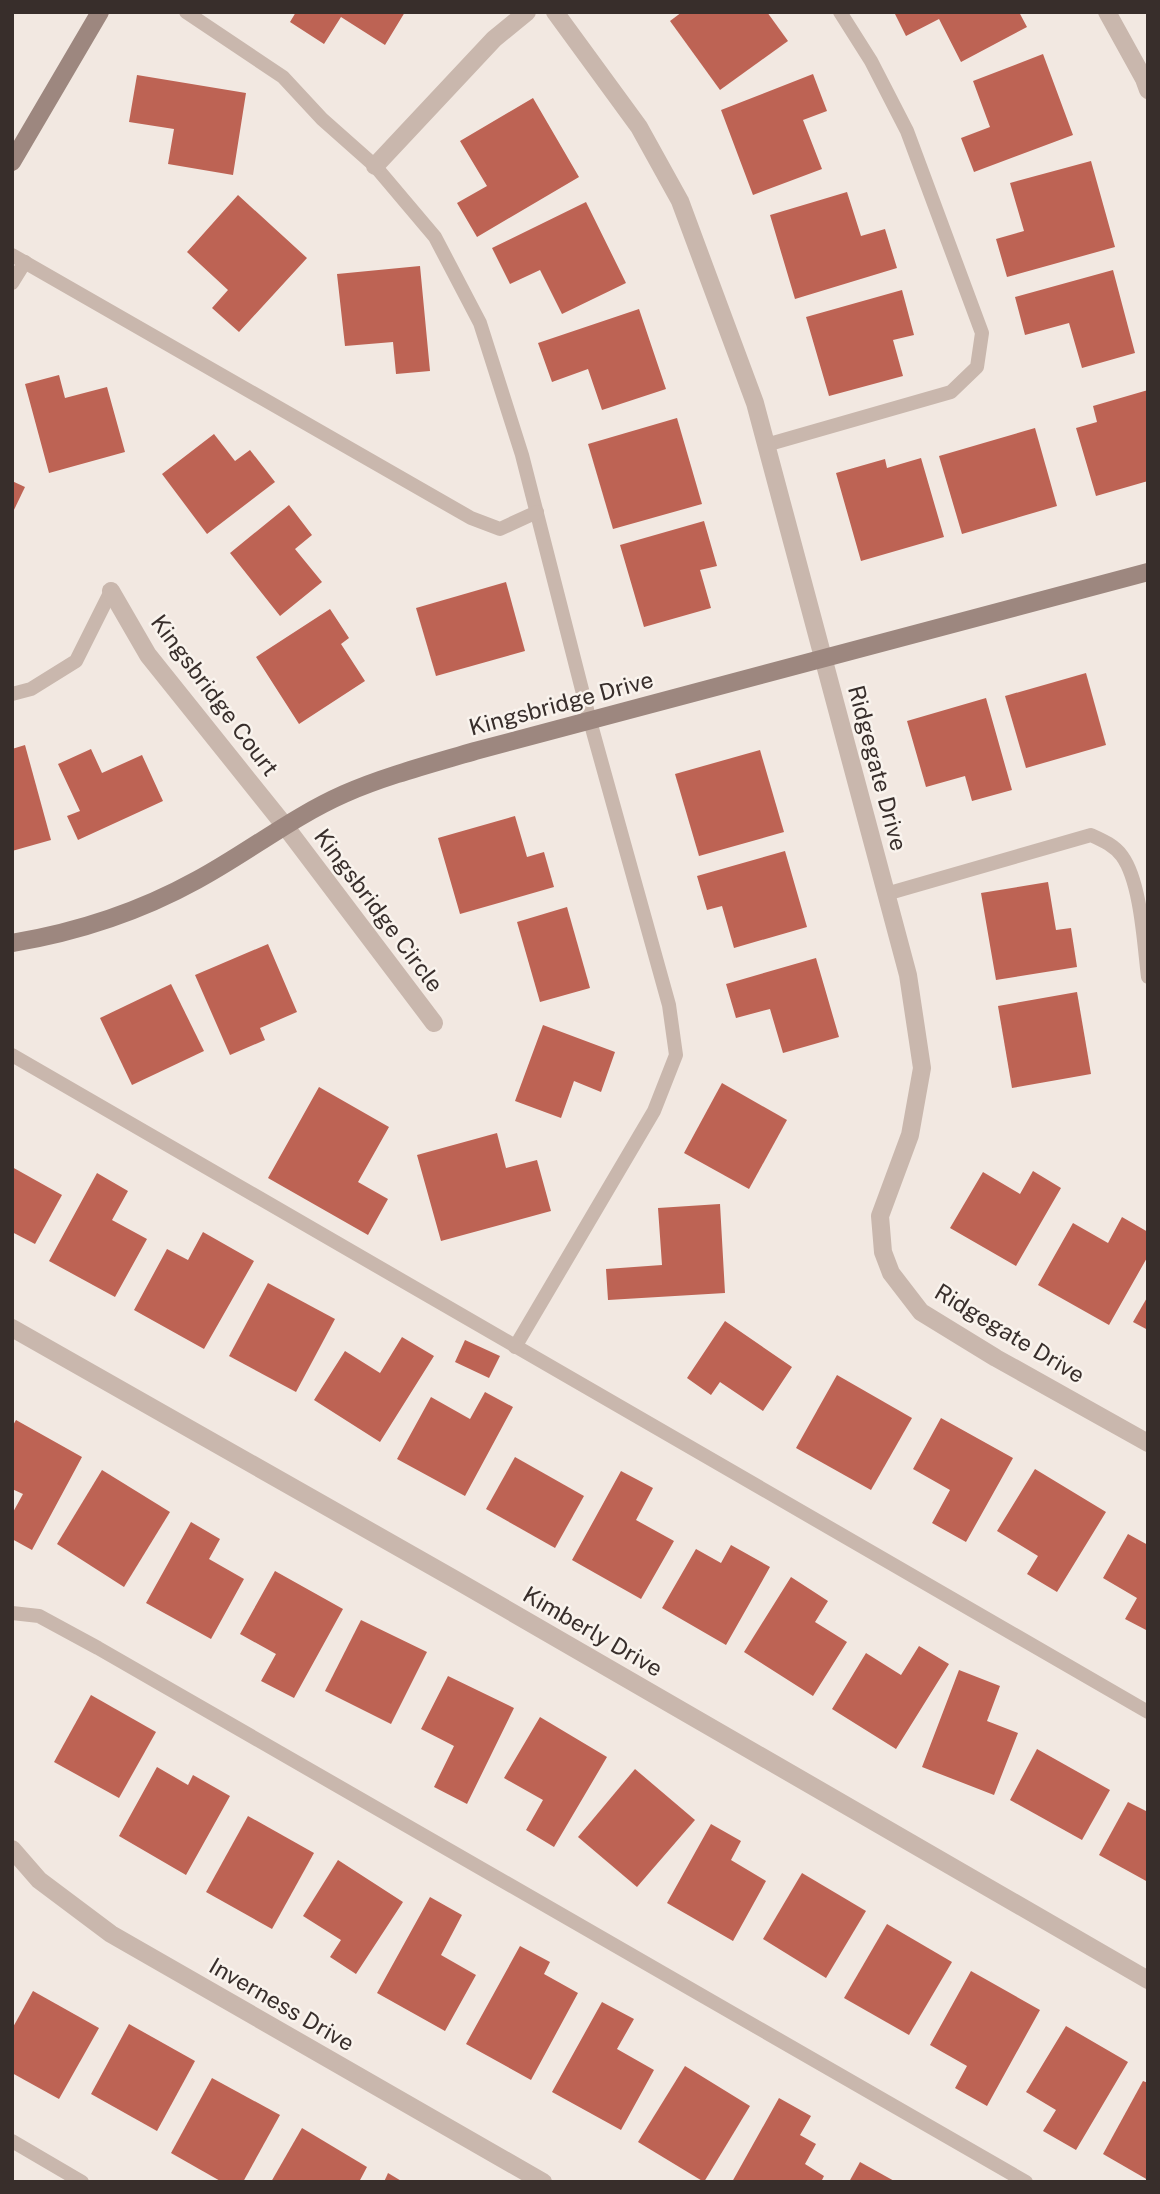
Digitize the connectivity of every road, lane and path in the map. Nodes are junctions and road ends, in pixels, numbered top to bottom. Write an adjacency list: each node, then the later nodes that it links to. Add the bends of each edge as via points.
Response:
1 (100, 12): 8 (street)
2 (186, 12): 9 (lane, via 283,78)
3 (527, 12): 9 (street, via 494,39)
4 (555, 12): 12 (street, Ridgegate Drive, via 639,127 680,201 755,403)
5 (840, 12): 12 (lane, via 907,131 982,333 977,367 951,392)
6 (1107, 12): 7 (street)
7 (1148, 90)
8 (12, 162)
9 (375, 166): 13 (lane, via 435,237 480,323)
10 (18, 258): 11 (lane); 13 (lane, via 471,518 500,529)
11 (12, 283)
12 (766, 446): 16 (street, Ridgegate Drive)
13 (537, 512): 18 (lane)
14 (1148, 572): 16 (street, Kingsbridge Drive)
15 (111, 591): 17 (lane, via 76,661 32,689); 19 (street, Kingsbridge Court, via 148,655)
16 (824, 660): 18 (street, Kingsbridge Drive); 20 (street, Ridgegate Drive)
17 (12, 694)
18 (590, 721): 19 (street, Kingsbridge Drive, via 401,773 343,794); 26 (lane, via 669,1005 676,1055 654,1111)
19 (285, 826): 21 (street, Kingsbridge Drive, via 142,909); 23 (street, Kingsbridge Circle)
20 (886, 894): 22 (lane, via 1091,835 1122,856 1133,881); 27 (street, Ridgegate Drive, via 908,975 922,1068 910,1135 880,1216 883,1252 891,1273 921,1312)
21 (12, 943)
22 (1148, 977)
23 (434, 1023)
24 (12, 1055): 26 (lane)
25 (12, 1328): 31 (street, Kimberly Drive)
26 (515, 1347): 29 (lane)
27 (1148, 1443)
28 (12, 1613): 35 (lane, via 39,1616 98,1648)
29 (1148, 1712)
30 (12, 1849): 34 (street, Inverness Drive, via 39,1880 111,1934)
31 (1148, 1980)
32 (12, 2141): 33 (lane)
33 (82, 2182)
34 (543, 2182)
35 (1026, 2182)

